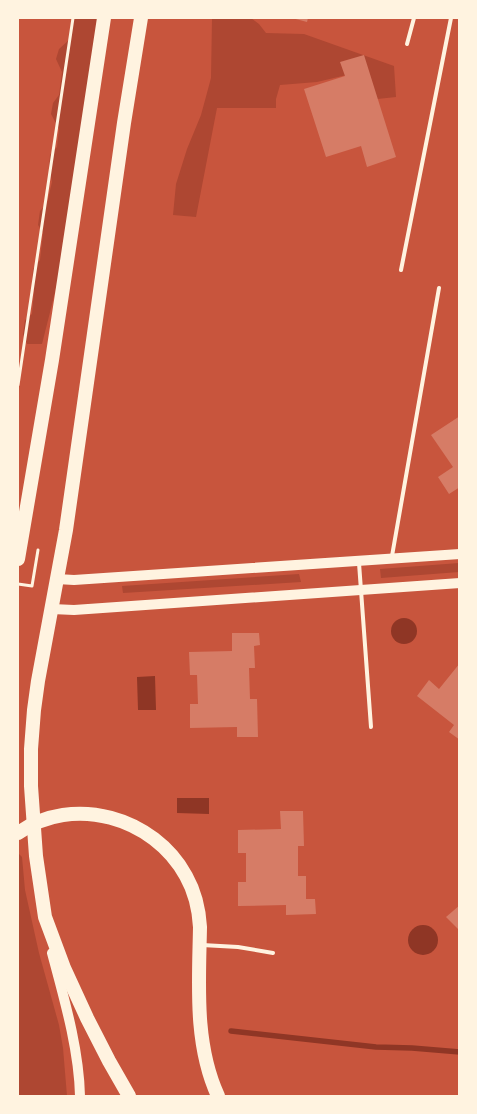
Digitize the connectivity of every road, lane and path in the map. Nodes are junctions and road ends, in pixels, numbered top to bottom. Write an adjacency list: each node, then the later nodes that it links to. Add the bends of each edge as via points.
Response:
1 (73, 18): 9 (path)
2 (104, 18): 13 (highway)
3 (141, 18): 15 (highway)
4 (414, 18): 6 (lane)
5 (450, 18): 7 (lane)
6 (407, 44)
7 (401, 270)
8 (439, 288): 12 (lane)
9 (18, 385)
10 (39, 544): 16 (path, via 32,586)
11 (460, 554): 12 (main road)
12 (392, 558): 14 (main road)
13 (18, 559)
14 (359, 561): 15 (main road, via 74,580); 18 (lane)
15 (57, 578): 19 (highway)
16 (18, 584)
17 (460, 584): 18 (main road)
18 (362, 590): 19 (main road); 20 (lane)
19 (52, 609): 21 (highway, via 34,710 31,749)
20 (371, 727)
21 (33, 824): 22 (highway); 23 (highway); 24 (highway, via 66,814 98,814 124,822 152,837 178,862 186,875 199,915)
22 (18, 833)
23 (45, 917): 26 (main road, via 70,1026); 27 (highway, via 87,1018)
24 (200, 945): 25 (lane); 28 (highway, via 201,1026 209,1072)
25 (273, 953)
26 (80, 1096)
27 (129, 1096)
28 (218, 1096)

